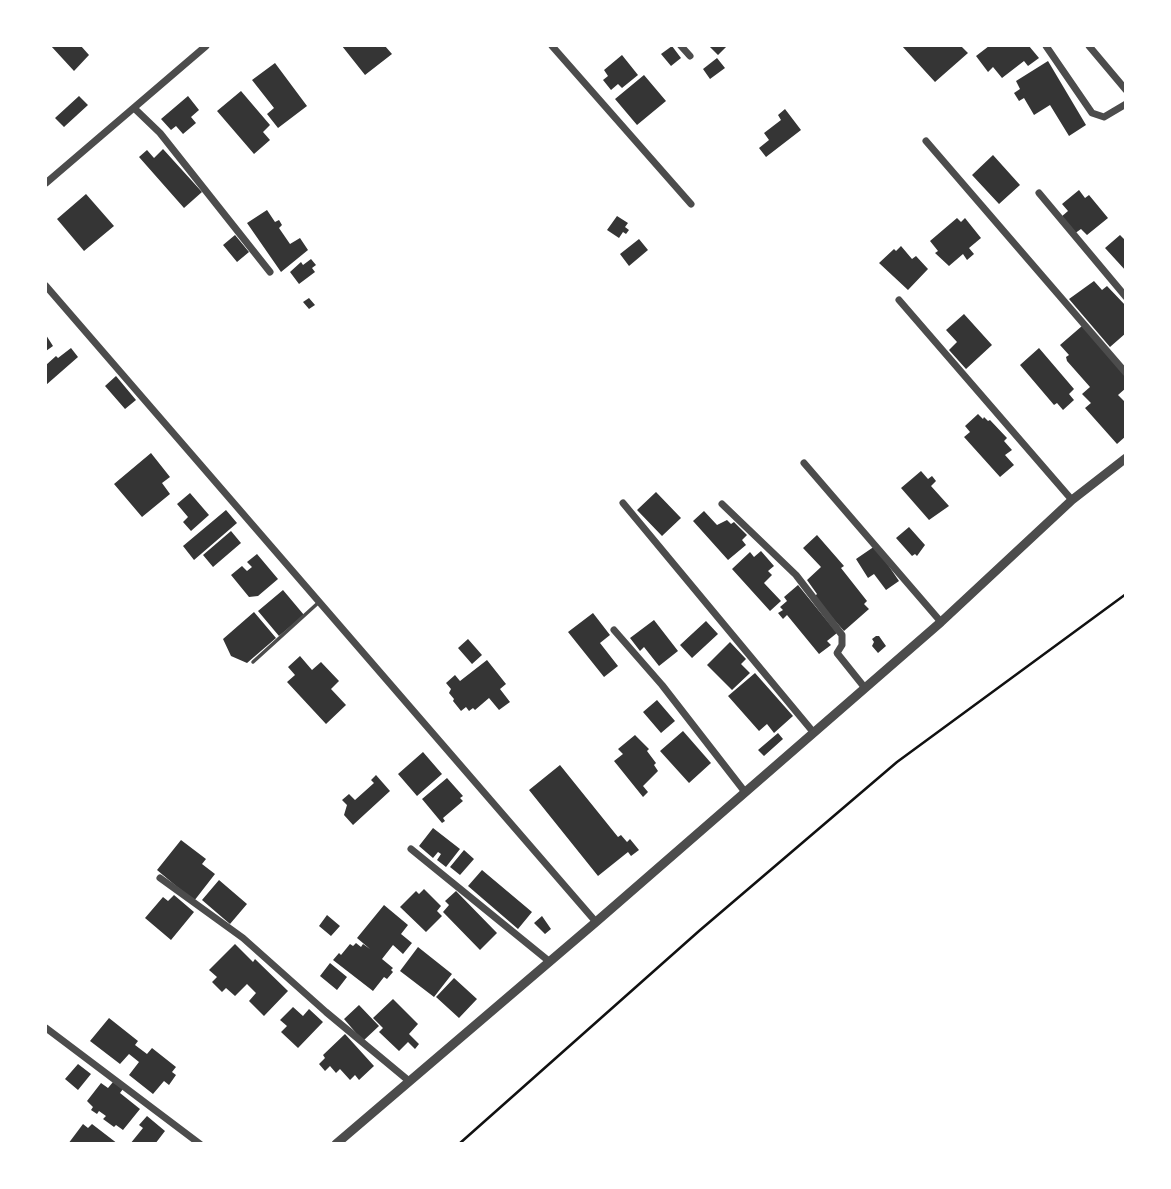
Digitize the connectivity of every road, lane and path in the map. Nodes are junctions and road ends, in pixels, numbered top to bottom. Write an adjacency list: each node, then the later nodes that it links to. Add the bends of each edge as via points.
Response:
1 (206, 46): 9 (street)
2 (552, 46): 13 (street)
3 (681, 46): 6 (street)
4 (1046, 46): 8 (street, via 1092,113 1104,117)
5 (1089, 46): 7 (street)
6 (690, 56)
7 (1125, 90)
8 (1125, 104)
9 (134, 107): 11 (street); 14 (street, via 160,133)
10 (926, 141): 18 (street)
11 (46, 183)
12 (1039, 193): 16 (street)
13 (691, 204)
14 (270, 272)
15 (46, 286): 25 (street)
16 (1125, 297)
17 (899, 300): 21 (street)
18 (1125, 373)
19 (1125, 458): 21 (street)
20 (804, 463): 26 (street)
21 (1072, 500): 26 (street)
22 (623, 503): 30 (street)
23 (722, 504): 29 (street, via 796,575 842,635 837,653)
24 (1125, 594): 40 (path, via 897,762)
25 (318, 603): 28 (lane); 34 (street)
26 (942, 622): 29 (street)
27 (614, 630): 31 (street)
28 (253, 662)
29 (865, 688): 30 (street)
30 (814, 733): 31 (street)
31 (745, 792): 34 (street)
32 (411, 849): 35 (street)
33 (160, 878): 37 (street, via 243,938)
34 (596, 922): 35 (street)
35 (550, 962): 37 (street)
36 (46, 1028): 38 (street)
37 (409, 1081): 39 (street)
38 (200, 1143)
39 (336, 1143)
40 (459, 1143)

